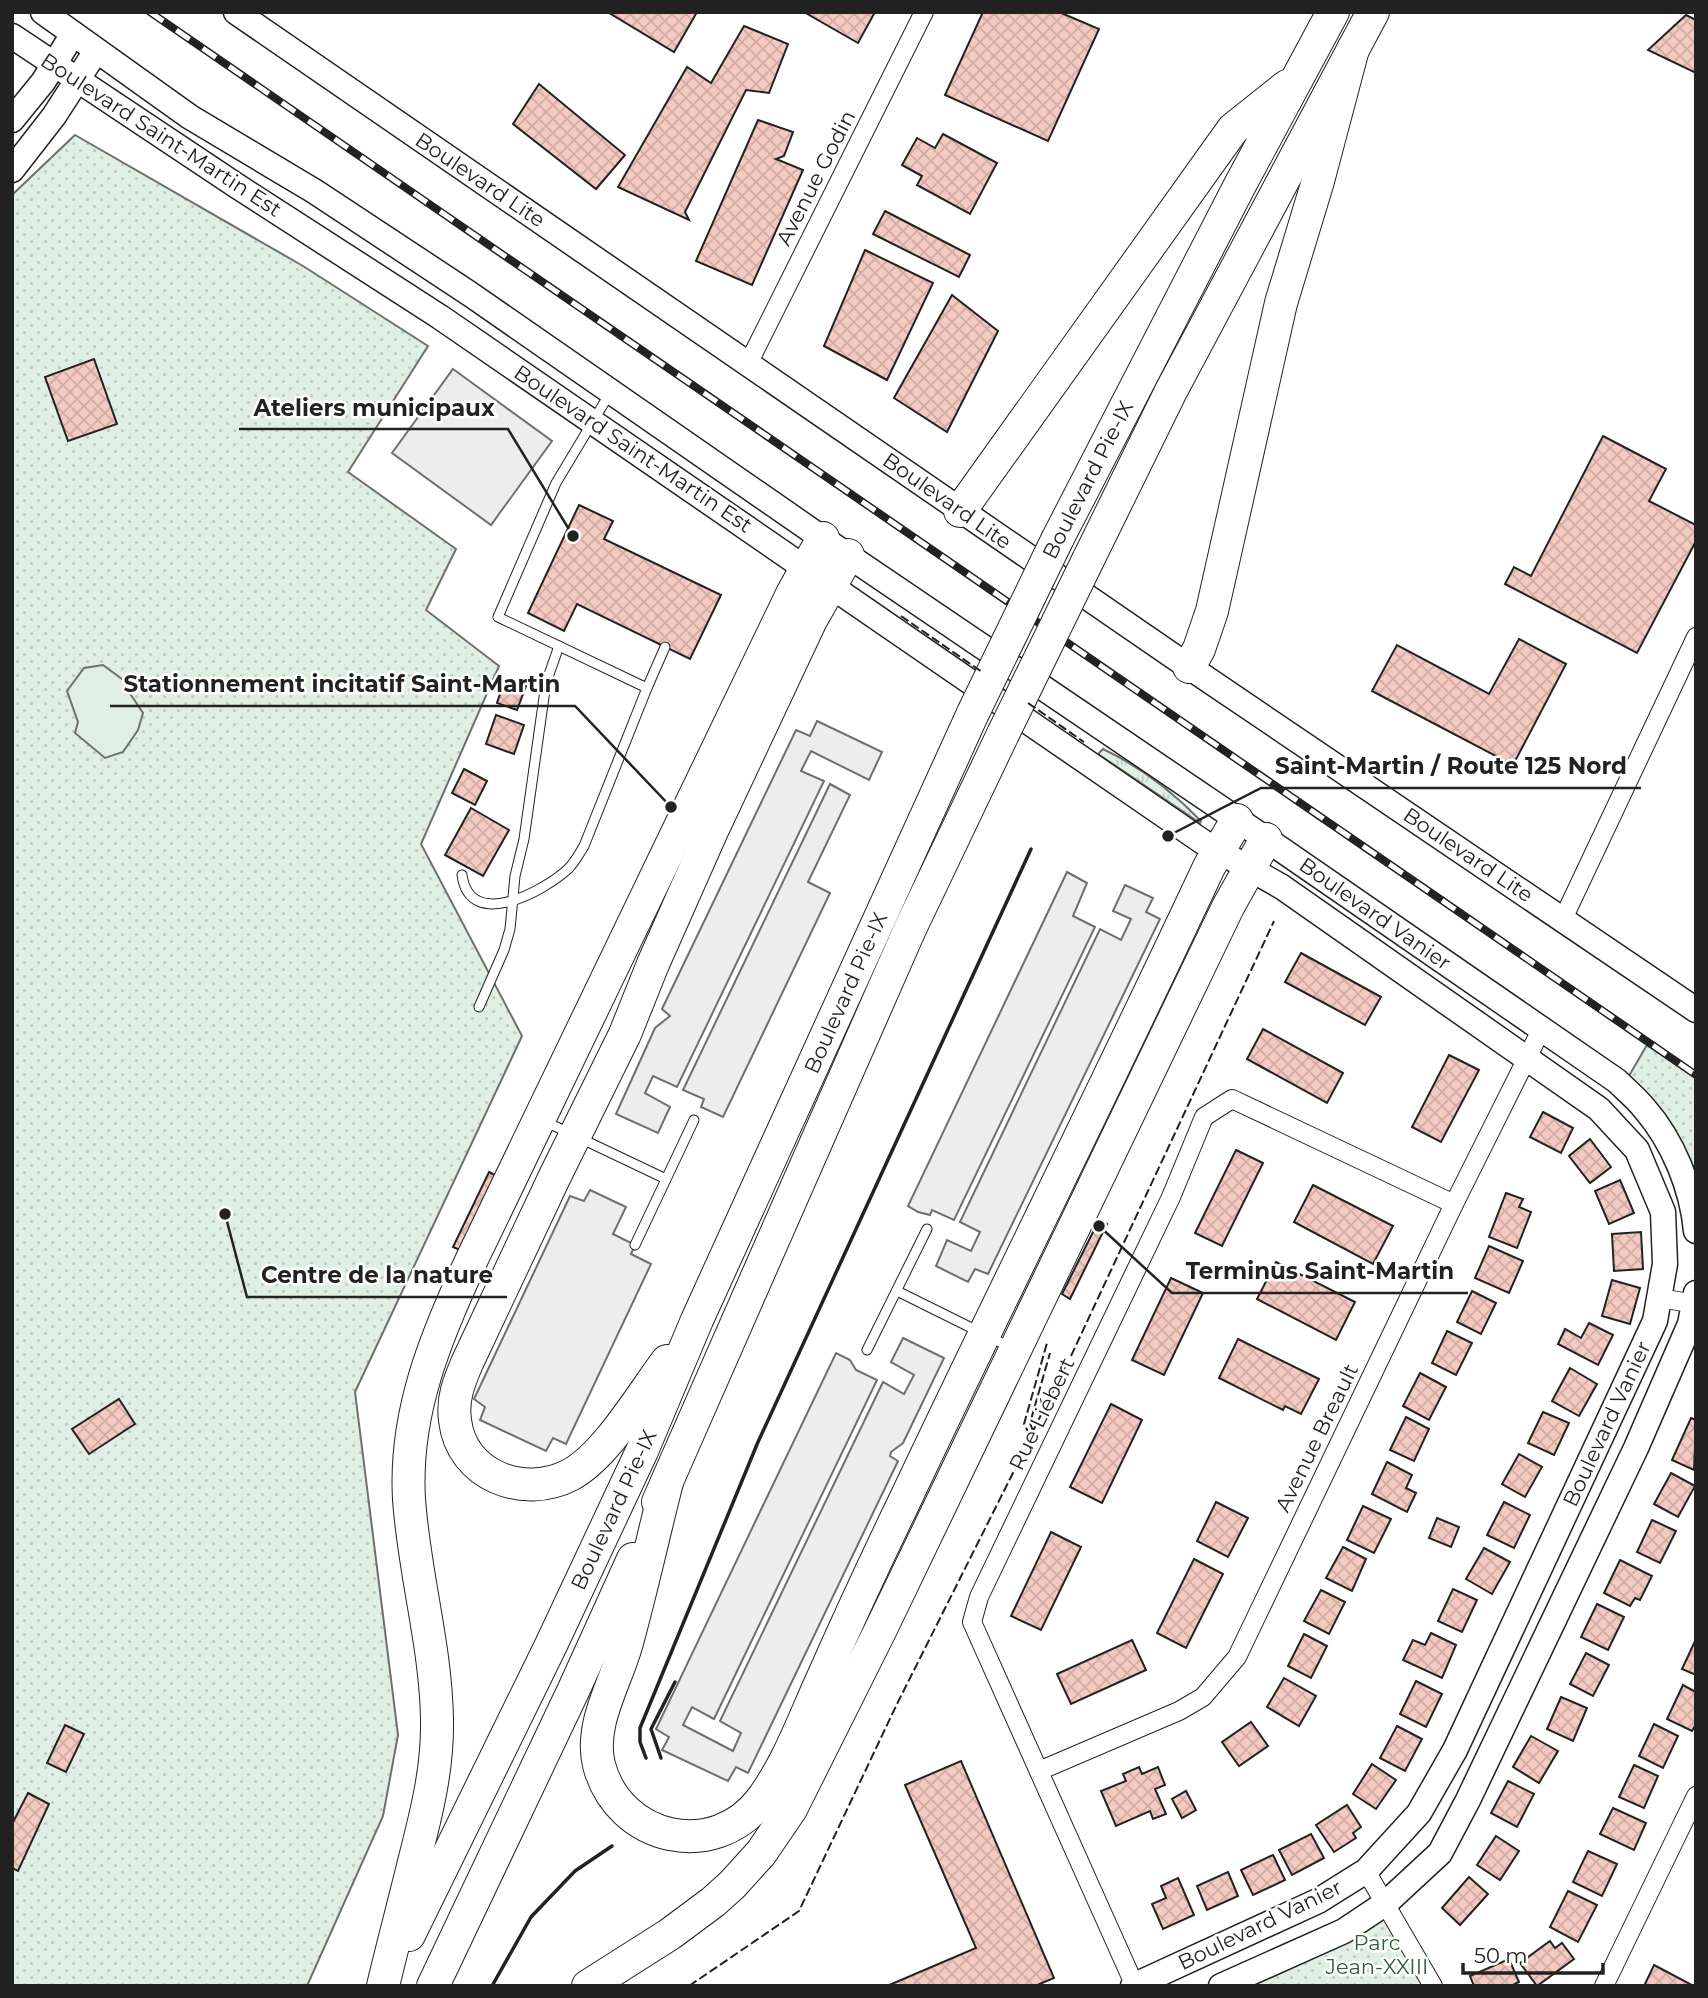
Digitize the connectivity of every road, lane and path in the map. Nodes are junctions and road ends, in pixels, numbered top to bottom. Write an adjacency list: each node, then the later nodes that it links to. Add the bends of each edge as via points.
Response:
1 (43, 12): 6 (street, Boulevard Saint-Martin Est)
2 (236, 12): 15 (street, Boulevard Lite)
3 (924, 12): 15 (street, Avenue Godin)
4 (1333, 12): 11 (highway, Boulevard Pie-IX)
5 (1373, 12): 8 (highway, Boulevard Pie-IX)
6 (73, 34): 9 (street, Boulevard Saint-Martin Est); 10 (street)
7 (12, 36): 10 (street, Boulevard Saint-Martin Est)
8 (1353, 49): 24 (highway, via 1281,303 1212,611); 52 (highway, Boulevard Pie-IX, bridge, via 1171,391 1003,734 910,929)
9 (96, 51): 12 (street); 16 (street, Boulevard Saint-Martin Est)
10 (54, 65): 12 (street, Boulevard Saint-Martin Est); 13 (street)
11 (1299, 76): 18 (highway, via 1233,129); 48 (highway, Boulevard Pie-IX, bridge, via 1058,538 973,713)
12 (77, 81): 14 (street); 17 (street, Boulevard Saint-Martin Est, via 397,288)
13 (12, 120)
14 (12, 170)
15 (748, 364): 18 (street, Boulevard Lite)
16 (611, 391): 17 (lane); 19 (street, Boulevard Saint-Martin Est)
17 (592, 422): 20 (street, Boulevard Saint-Martin Est); 22 (lane, via 556,482 498,617)
18 (960, 511): 24 (street, Boulevard Lite)
19 (835, 546): 20 (highway); 26 (street, Boulevard Saint-Martin Est)
20 (819, 576): 28 (street, Boulevard Saint-Martin Est); 37 (highway); 39 (highway, via 811,620)
21 (1696, 637): 32 (street)
22 (559, 646): 25 (lane); 31 (lane, via 546,683)
23 (666, 647): 25 (lane)
24 (1189, 667): 32 (street, Boulevard Lite)
25 (647, 688): 31 (lane, via 579,856 540,890)
26 (1237, 820): 27 (street, Boulevard Saint-Martin Est); 28 (highway)
27 (1266, 839): 29 (highway); 35 (street, Boulevard Vanier)
28 (1218, 851): 29 (street, Boulevard Saint-Martin Est); 49 (highway)
29 (1249, 868): 36 (street, Boulevard Vanier); 50 (highway)
30 (462, 875): 31 (lane, via 467,892 478,899 492,904)
31 (512, 902): 33 (lane, via 504,950)
32 (1563, 919): 34 (street, Boulevard Lite)
33 (479, 1007)
34 (1696, 1010)
35 (1541, 1030): 36 (street, Avenue Breault); 43 (street, Boulevard Vanier, via 1617,1082 1645,1109 1684,1177)
36 (1527, 1057): 41 (street, Avenue Breault); 46 (street, Boulevard Vanier, via 1599,1109 1637,1150 1663,1212 1665,1264)
37 (540, 1119): 39 (lane); 58 (highway, via 441,1328 416,1410 409,1498 436,1699 436,1757)
38 (695, 1120): 40 (lane)
39 (575, 1136): 40 (lane); 48 (highway, via 457,1387 454,1420 467,1452 491,1475 512,1484 546,1484 569,1475 604,1445)
40 (666, 1179): 44 (lane)
41 (1454, 1204): 53 (street, Avenue Breault, via 1237,1657 1203,1697 1179,1712); 53 (street, Rue Liébert, via 1232,1099 1204,1117 1171,1197 979,1597 972,1622)
42 (927, 1229): 45 (lane)
43 (1696, 1231)
44 (635, 1245)
45 (897, 1291): 49 (lane); 51 (lane)
46 (1659, 1298): 47 (street); 55 (street, Boulevard Vanier, via 1655,1321 1455,1750 1419,1813)
47 (1695, 1300): 56 (street, Boulevard Vanier, via 1690,1324 1636,1448 1468,1800 1440,1853)
48 (697, 1320): 58 (highway, Boulevard Pie-IX, via 539,1670)
49 (985, 1334): 50 (lane); 52 (highway, via 775,1780 741,1820 693,1837 663,1833 635,1818 611,1791 597,1752 601,1718 625,1650)
50 (1014, 1349): 60 (highway, via 780,1828 748,1869 713,1902)
51 (867, 1350)
52 (667, 1482): 59 (highway, Boulevard Pie-IX)
53 (1039, 1771): 57 (street, Rue Liébert)
54 (1696, 1796): 63 (street)
55 (1366, 1871): 56 (street); 57 (street, Boulevard Vanier, via 1318,1901)
56 (1386, 1903): 61 (street, Boulevard Vanier, via 1344,1931); 62 (street)
57 (1134, 1985)
58 (383, 1986)
59 (433, 1986)
60 (588, 1986)
61 (1221, 1986)
62 (1433, 1986)
63 (1604, 1986)

